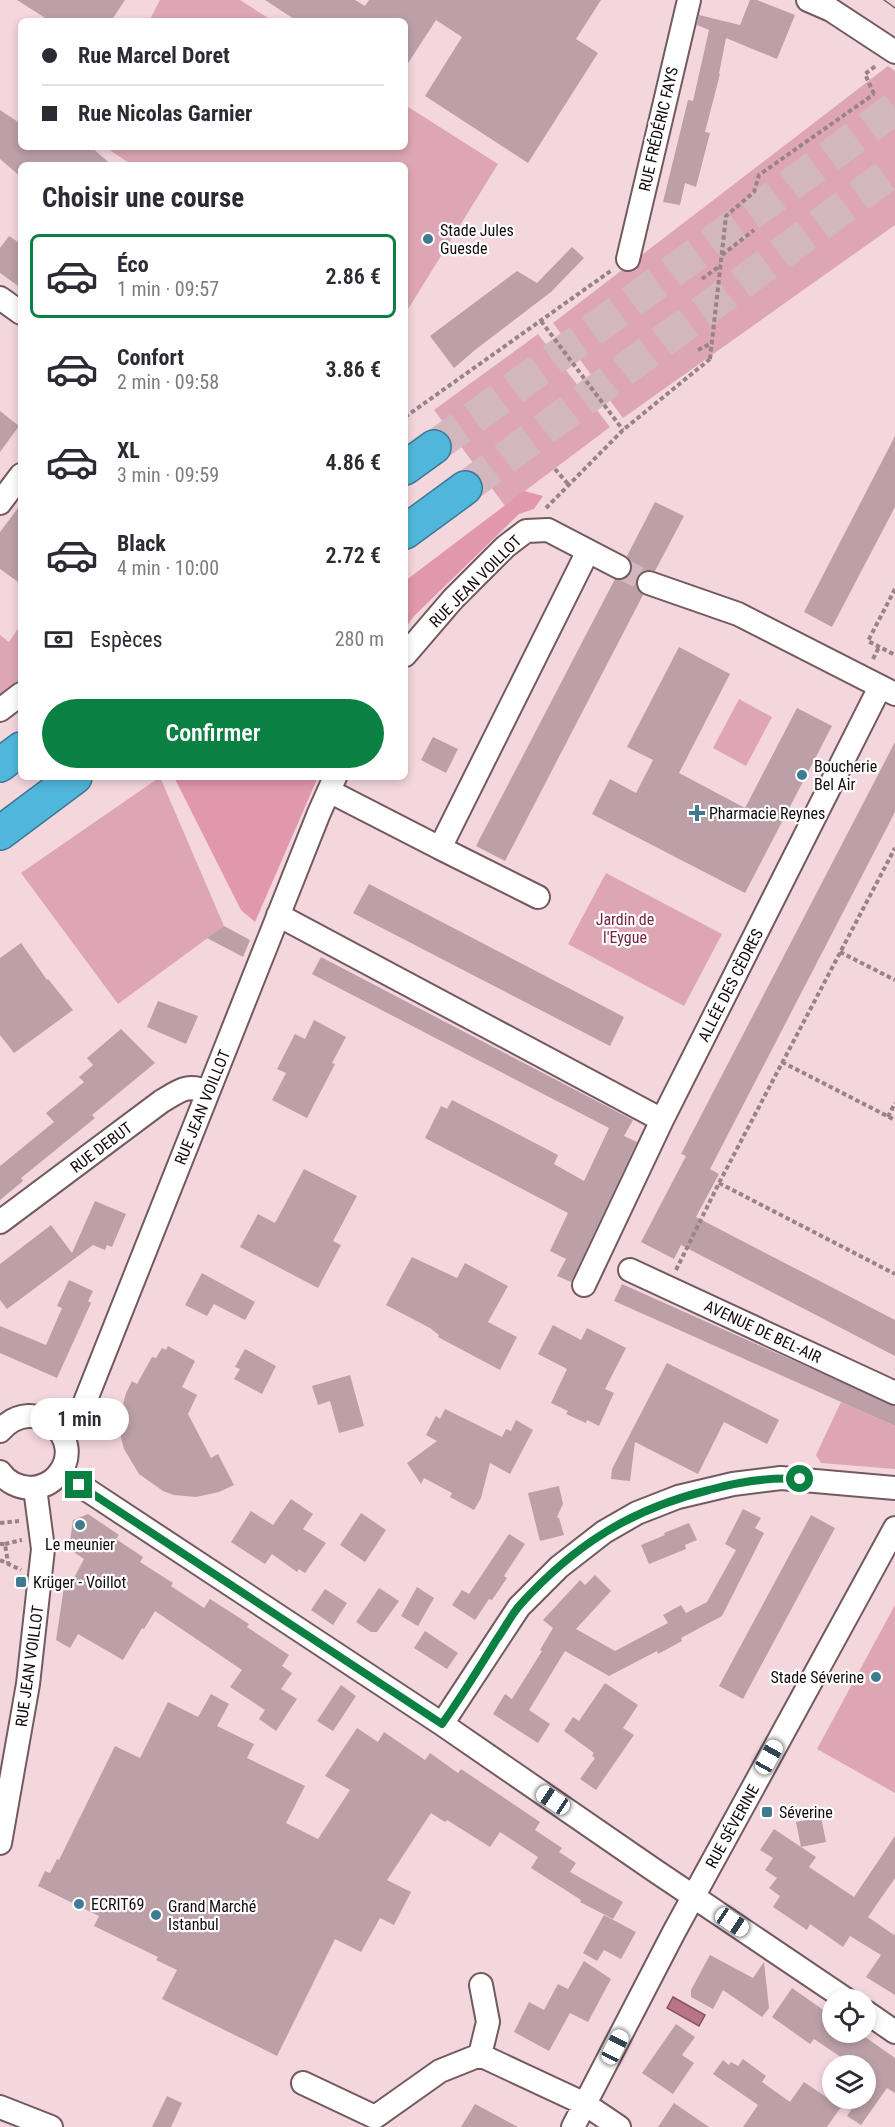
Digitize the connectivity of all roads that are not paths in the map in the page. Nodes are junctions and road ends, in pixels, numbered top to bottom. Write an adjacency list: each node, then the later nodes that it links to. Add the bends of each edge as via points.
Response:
1 (689, 0): 4 (street, RUE FRÉDÉRIC FAYS)
2 (808, 0): 3 (street, via 840,15)
3 (887, 58)
4 (627, 259)
5 (0, 298): 6 (street)
6 (18, 311)
7 (434, 447): 8 (highway)
8 (408, 466)
9 (18, 479): 11 (street)
10 (465, 488): 12 (highway)
11 (0, 503)
12 (408, 530)
13 (588, 551): 14 (street, RUE JEAN VOILLOT); 16 (street, RUE JEAN VOILLOT, via 548,530 526,531 453,599); 27 (street)
14 (619, 567)
15 (649, 584): 17 (street, via 738,614)
16 (408, 652)
17 (888, 690): 31 (street, ALLÉE DES CÈDRES)
18 (18, 696): 19 (street)
19 (0, 710)
20 (18, 738): 21 (highway)
21 (0, 747)
22 (18, 751): 23 (highway)
23 (0, 765)
24 (71, 780): 26 (highway)
25 (332, 784): 27 (street); 29 (street, RUE JEAN VOILLOT)
26 (6, 832)
27 (440, 848): 28 (street)
28 (538, 897)
29 (278, 915): 30 (street, RUE JEAN VOILLOT); 31 (street)
30 (207, 1092): 32 (street, RUE DEBUT, via 190,1087 162,1101); 37 (street, RUE JEAN VOILLOT, via 81,1412)
31 (662, 1120): 34 (street, ALLÉE DES CÈDRES)
32 (0, 1222)
33 (630, 1270): 35 (street, AVENUE DE BEL-AIR)
34 (584, 1285)
35 (895, 1393)
36 (2, 1424): 37 (street, via 27,1415 50,1421)
37 (58, 1429): 39 (street, via 66,1450)
38 (0, 1472): 40 (street, via 11,1483)
39 (60, 1472): 40 (street); 43 (street)
40 (35, 1488): 44 (street, RUE JEAN VOILLOT, via 43,1549 28,1684)
41 (895, 1488): 43 (street, via 781,1478 678,1497 637,1513 604,1532 559,1567 519,1606)
42 (895, 1528): 45 (street, RUE SÉVERINE)
43 (442, 1724): 45 (street)
44 (0, 1843)
45 (694, 1896): 47 (street); 52 (street, RUE SÉVERINE)
46 (482, 1985): 50 (street, via 488,2022)
47 (831, 1989)
48 (876, 2019): 49 (street)
49 (895, 2032)
50 (480, 2055): 51 (street, via 440,2071 375,2117); 52 (street)
51 (303, 2083)
52 (585, 2104): 55 (street, RUE SÉVERINE); 56 (street)
53 (0, 2107): 54 (street)
54 (51, 2127)
55 (573, 2127)
56 (619, 2127)

